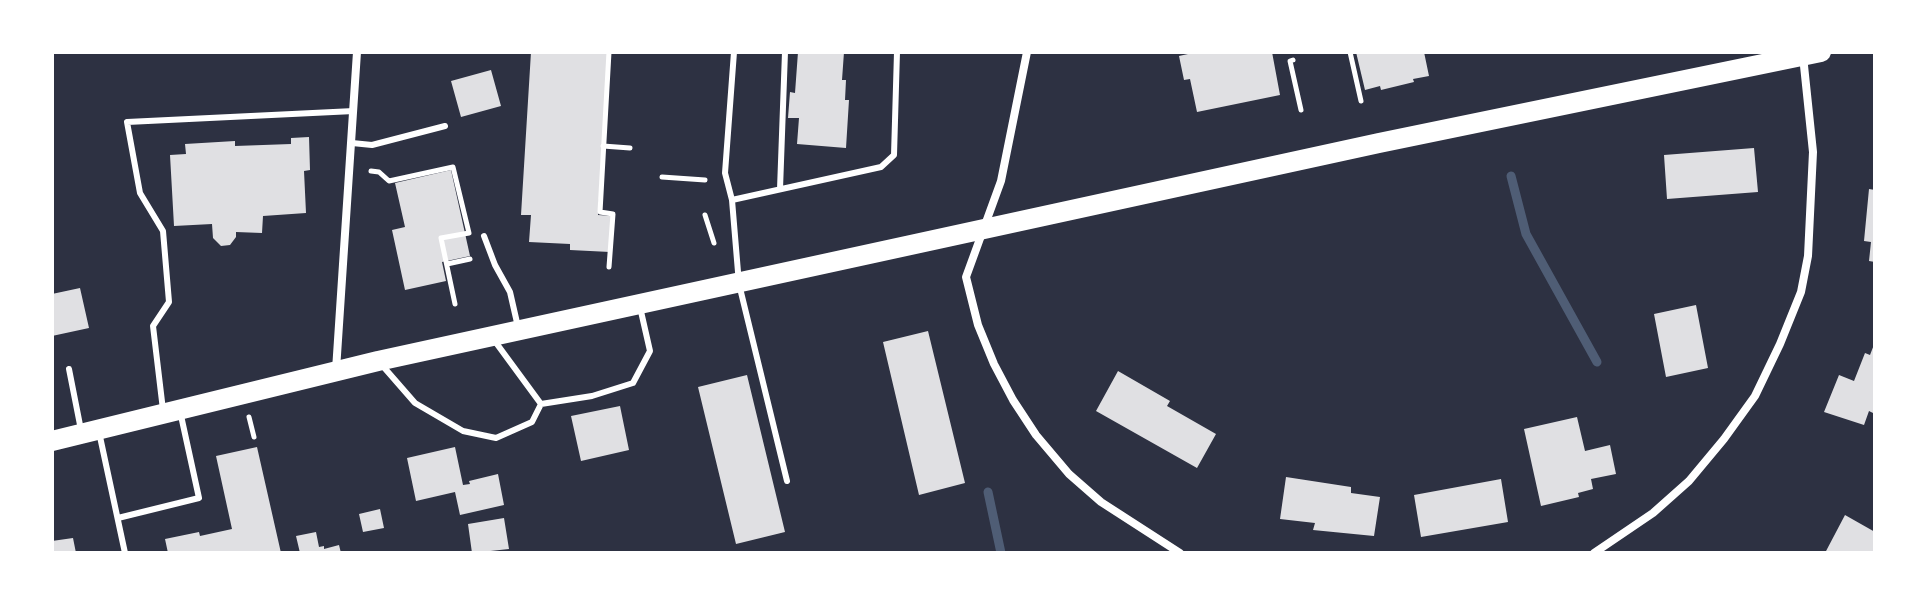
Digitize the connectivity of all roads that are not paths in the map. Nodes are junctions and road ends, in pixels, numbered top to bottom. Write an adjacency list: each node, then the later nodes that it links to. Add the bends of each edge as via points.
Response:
1 (357, 52): 8 (street)
2 (734, 52): 12 (lane, via 725,173)
3 (785, 52): 11 (lane)
4 (897, 52): 11 (lane, via 894,155 881,167)
5 (1027, 52): 13 (street, via 1001,181)
6 (1812, 54): 7 (main road); 30 (street, via 1808,256 1801,292 1780,344 1755,396 1689,481)
7 (1781, 56): 13 (main road)
8 (354, 111): 10 (street); 23 (lane, via 127,122 140,193 163,231 169,302 153,326)
9 (445, 126): 10 (lane, via 372,145)
10 (352, 143): 21 (street)
11 (780, 189): 12 (lane)
12 (732, 200): 15 (lane)
13 (983, 229): 15 (main road); 29 (street, via 966,277 978,325 1013,400 1069,474 1101,502)
14 (484, 236): 17 (lane, via 510,292)
15 (739, 284): 16 (main road); 26 (lane)
16 (640, 305): 17 (main road); 22 (lane, via 650,351 633,383)
17 (519, 330): 18 (main road)
18 (491, 336): 19 (main road); 22 (lane)
19 (378, 361): 21 (main road); 22 (lane, via 415,403 463,431 496,438 532,422)
20 (69, 369): 24 (lane)
21 (336, 370): 23 (main road)
22 (541, 404)
23 (172, 410): 24 (main road); 27 (lane, via 199,498)
24 (90, 431): 25 (main road); 27 (lane)
25 (52, 441)
26 (787, 481)
27 (118, 518): 28 (lane)
28 (125, 553)
29 (1180, 553)
30 (1594, 553)

